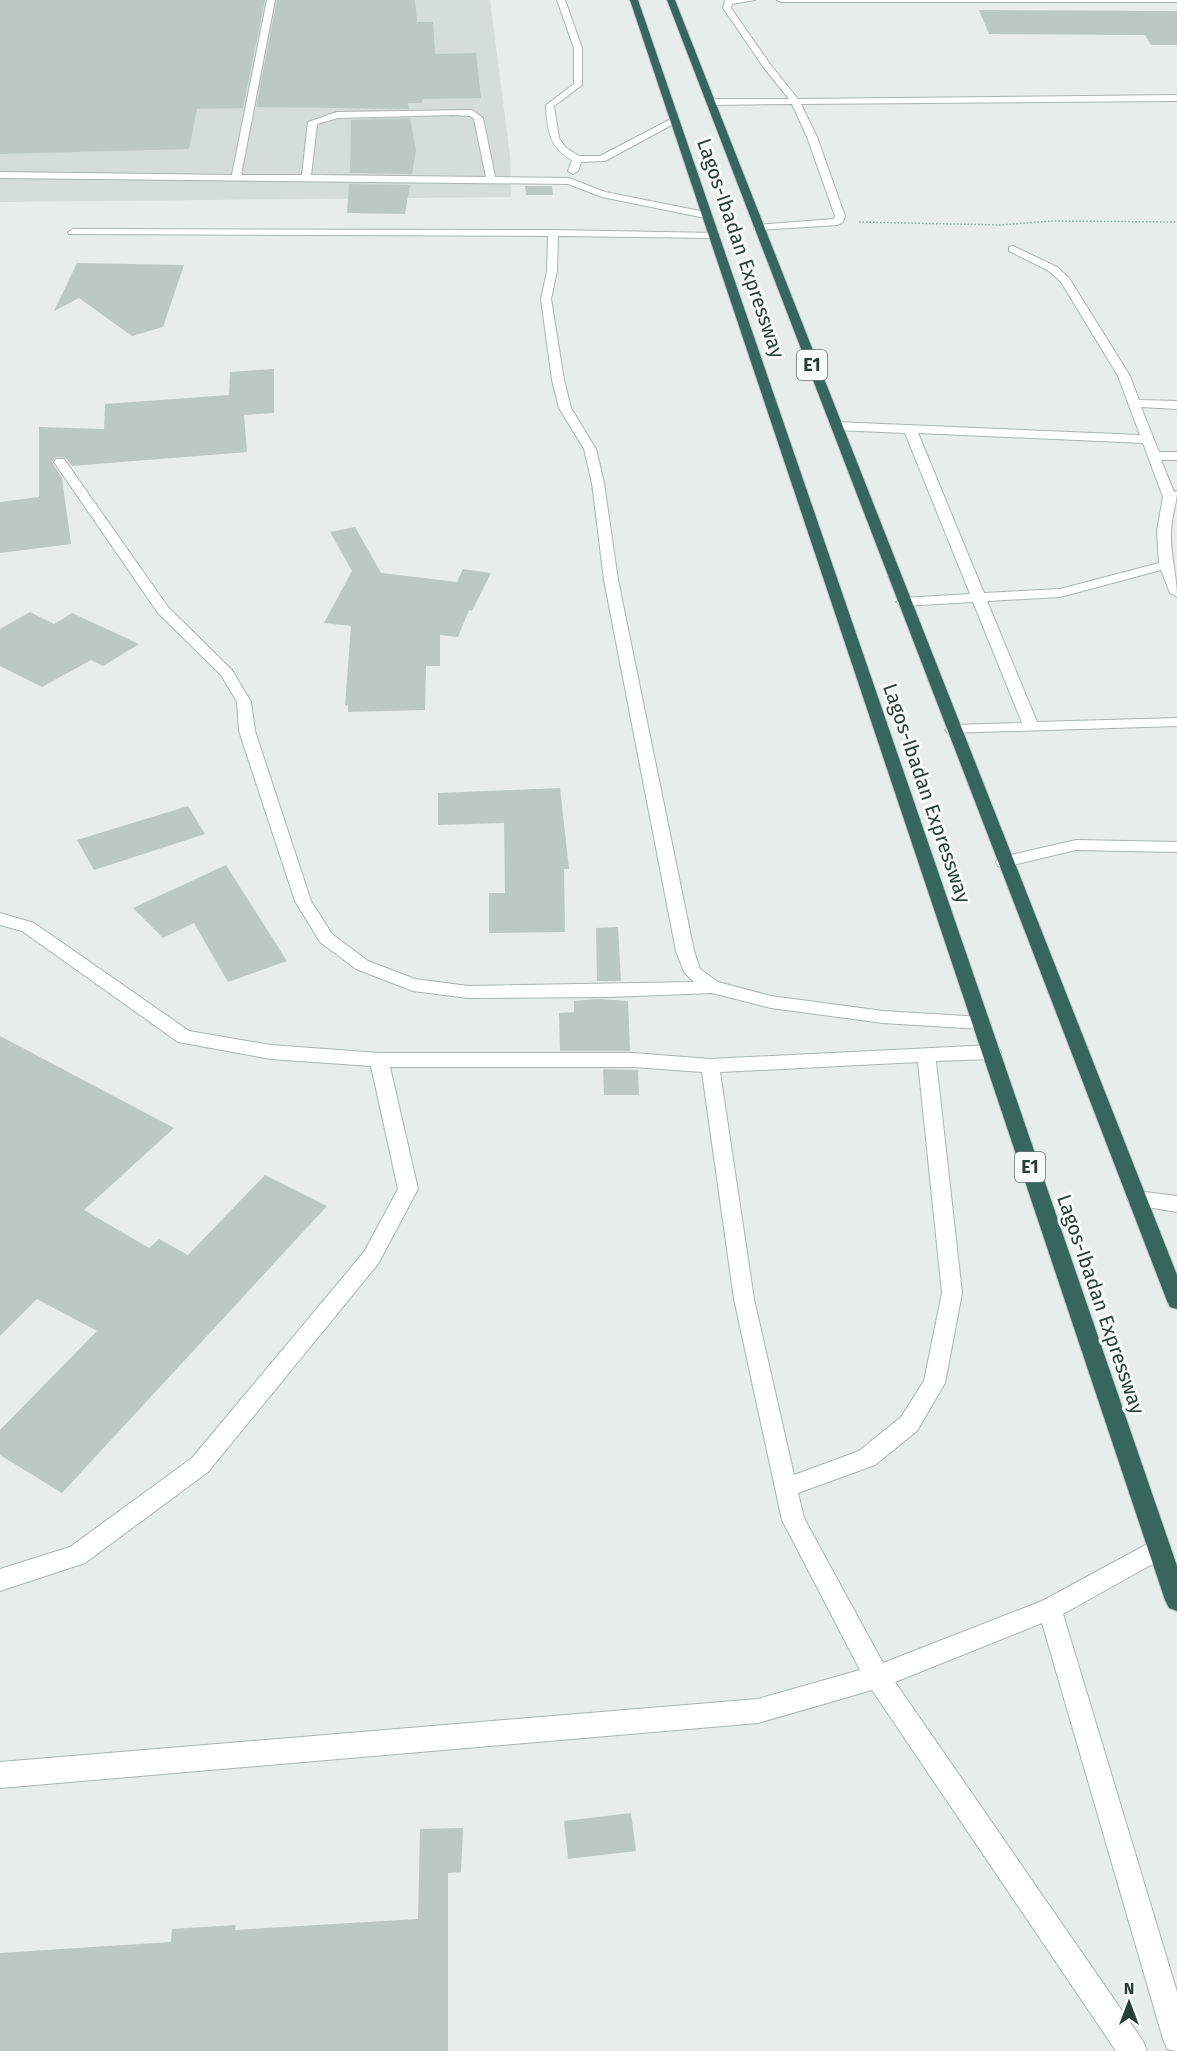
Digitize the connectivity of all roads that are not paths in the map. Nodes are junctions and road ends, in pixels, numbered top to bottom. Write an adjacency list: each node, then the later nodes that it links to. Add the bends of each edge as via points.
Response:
1 (271, 0): 15 (street)
2 (561, 0): 13 (street, via 578,48 578,85 550,105 551,120 555,142)
3 (634, 0): 12 (highway, Lagos-Ibadan Expressway / E1)
4 (671, 0): 11 (highway, Lagos-Ibadan Expressway / E1)
5 (751, 0): 10 (street, via 728,2 727,8)
6 (770, 0): 7 (street)
7 (781, 0): 8 (street)
8 (1177, 0)
9 (1177, 98): 10 (street)
10 (795, 101): 11 (street); 20 (street, via 840,216 838,222)
11 (710, 102): 20 (highway, Lagos-Ibadan Expressway / E1)
12 (674, 122): 13 (street, via 602,159); 19 (highway, Lagos-Ibadan Expressway / E1)
13 (577, 159): 18 (street)
14 (0, 176): 15 (street)
15 (236, 178): 16 (street)
16 (306, 178): 17 (street); 17 (street, via 313,122 322,117 453,112 472,113 478,118)
17 (491, 180): 18 (street)
18 (569, 181): 19 (street, via 602,194)
19 (705, 215): 23 (highway, Lagos-Ibadan Expressway / E1)
20 (758, 227): 27 (highway, Lagos-Ibadan Expressway / E1)
21 (74, 232): 22 (street)
22 (553, 233): 23 (street); 45 (street, via 552,271 546,299 558,380 565,408 590,449 598,483 611,580 686,951 693,972)
23 (712, 235): 46 (highway, Lagos-Ibadan Expressway / E1)
24 (1013, 249): 25 (street, via 1053,269 1065,280 1124,376)
25 (1133, 403): 26 (street); 29 (street)
26 (1177, 405)
27 (836, 426): 28 (street); 38 (highway, Lagos-Ibadan Expressway / E1)
28 (910, 429): 29 (street); 37 (street)
29 (1146, 439): 30 (street)
30 (1153, 456): 31 (street); 33 (street)
31 (1177, 456)
32 (60, 462): 45 (street, via 164,610 227,673 243,702 247,731 303,901 326,938 362,965 413,985 468,992)
33 (1173, 496): 34 (street)
34 (1171, 531): 35 (street)
35 (1166, 565): 36 (street); 37 (street, via 1060,593)
36 (1177, 593)
37 (978, 598): 38 (street); 40 (street)
38 (903, 602): 41 (highway, Lagos-Ibadan Expressway / E1)
39 (1177, 722): 40 (street)
40 (1031, 727): 41 (street)
41 (953, 730): 43 (highway, Lagos-Ibadan Expressway / E1)
42 (1177, 847): 43 (street, via 1076,845)
43 (1004, 862): 51 (highway, Lagos-Ibadan Expressway / E1)
44 (0, 919): 49 (street, via 28,927 184,1037 271,1052)
45 (712, 987): 46 (street, via 771,1002 883,1017)
46 (982, 1023): 47 (highway, Lagos-Ibadan Expressway / E1)
47 (992, 1052): 48 (street); 55 (highway, Lagos-Ibadan Expressway / E1)
48 (926, 1055): 50 (street); 54 (street, via 952,1293 934,1383 909,1424 867,1458)
49 (379, 1060): 50 (street, via 633,1060); 56 (street, via 408,1189 371,1258 200,1465 77,1555)
50 (710, 1066): 54 (street, via 744,1299)
51 (1137, 1198): 52 (street); 53 (highway, Lagos-Ibadan Expressway / E1)
52 (1177, 1204)
53 (1177, 1301)
54 (786, 1488): 59 (street, via 793,1520)
55 (1159, 1549): 57 (highway, Lagos-Ibadan Expressway / E1); 58 (street)
56 (0, 1580)
57 (1177, 1600)
58 (1050, 1609): 59 (street); 61 (street)
59 (877, 1677): 60 (street, via 758,1711); 62 (street)
60 (0, 1775)
61 (1177, 2039)
62 (1133, 2051)

